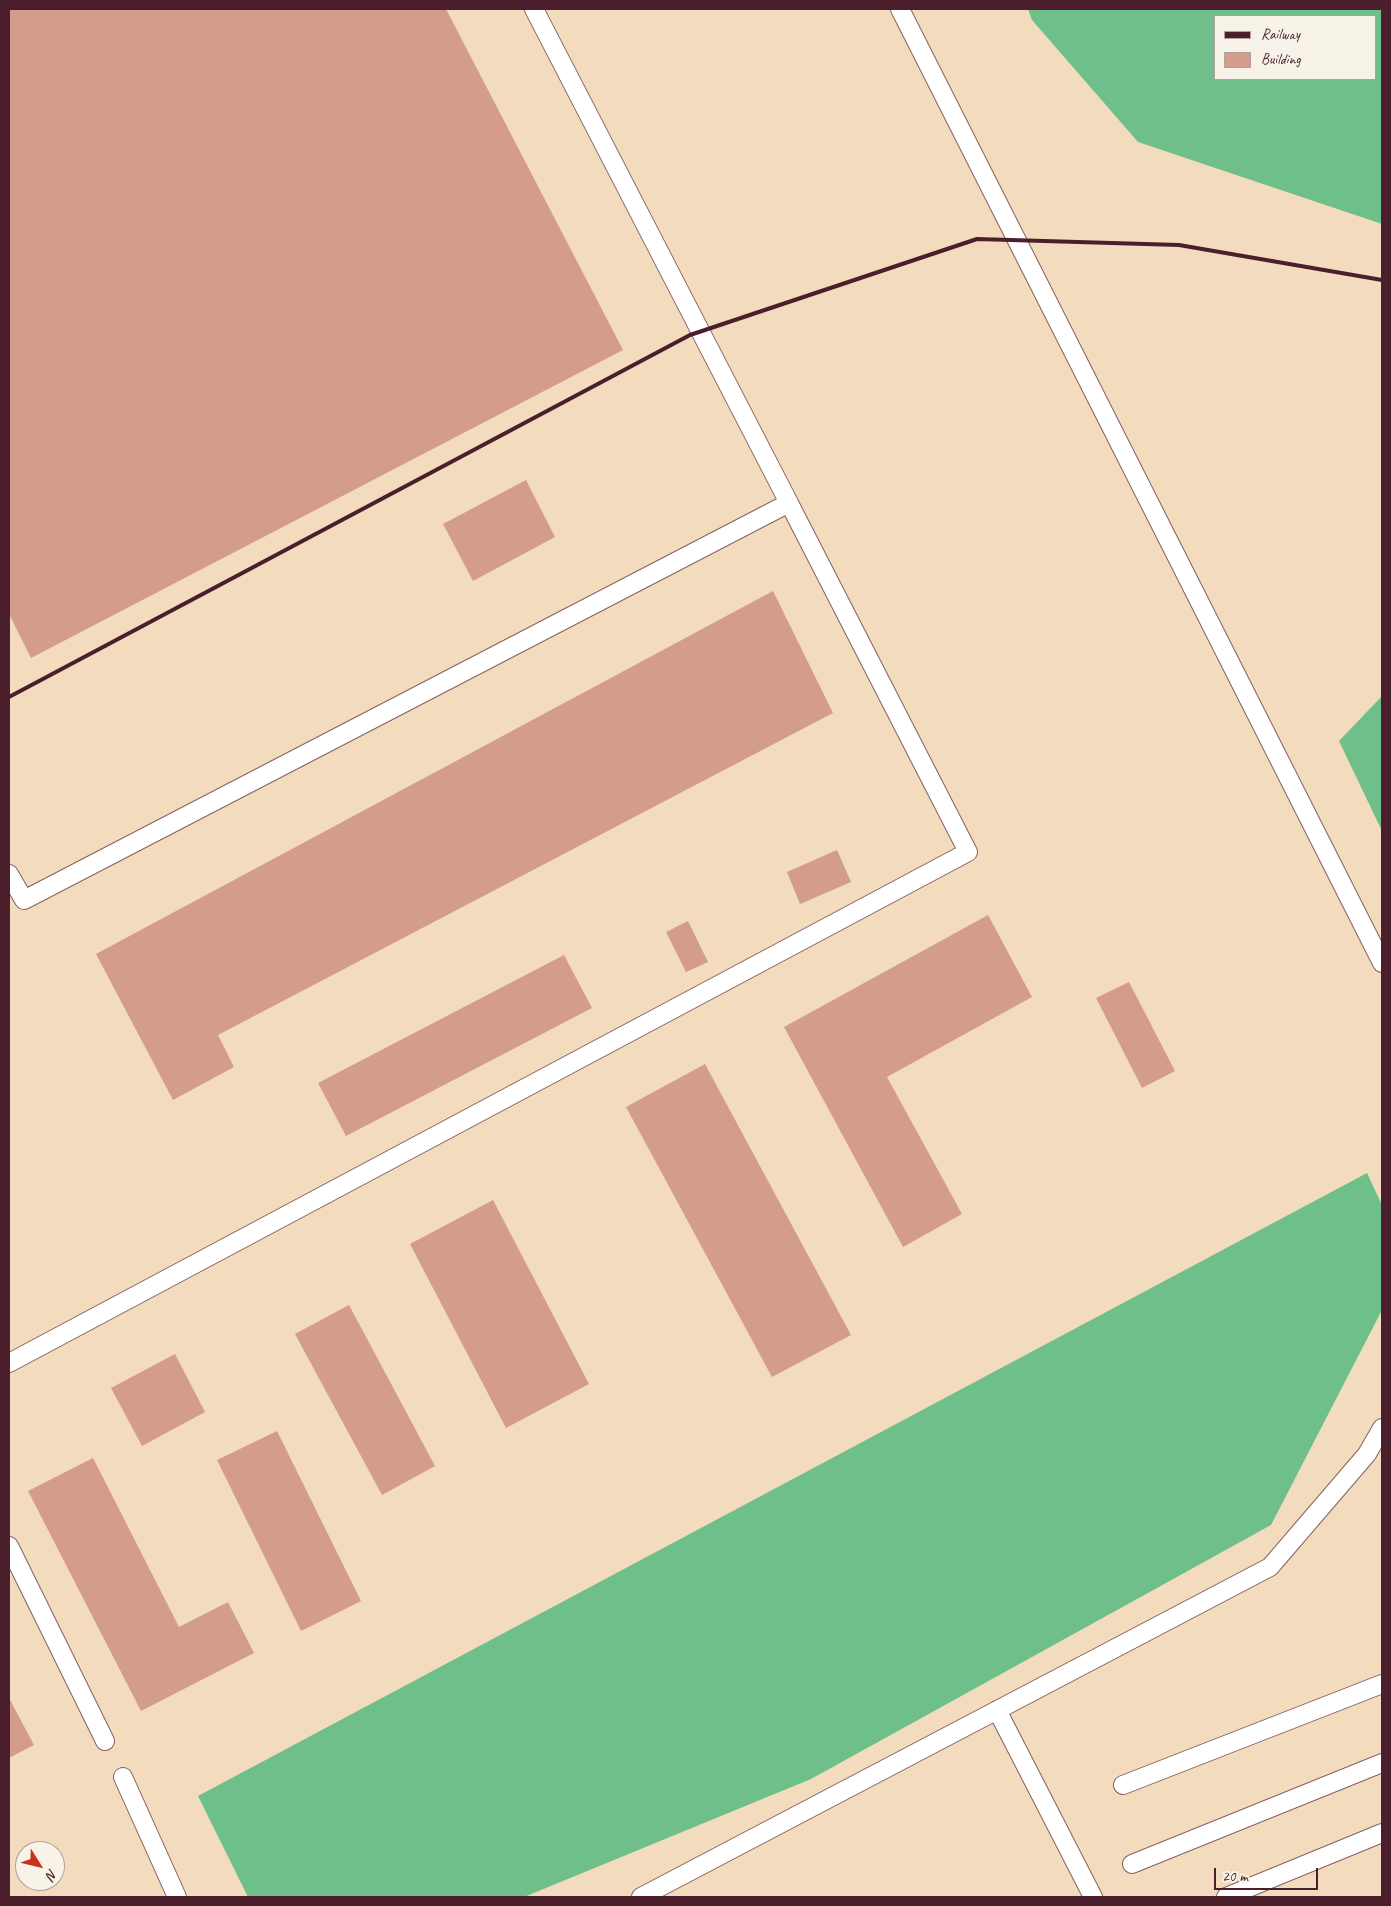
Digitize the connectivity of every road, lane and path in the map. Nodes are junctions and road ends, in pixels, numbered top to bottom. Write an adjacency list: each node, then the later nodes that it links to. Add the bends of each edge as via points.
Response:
1 (534, 9): 3 (lane)
2 (900, 9): 5 (lane)
3 (789, 503): 4 (lane, via 24,900); 6 (lane, via 968,852)
4 (9, 874)
5 (1382, 963)
6 (9, 1363)
7 (1382, 1428): 10 (lane, via 1367,1454 1270,1567)
8 (9, 1546): 11 (lane)
9 (1382, 1684): 14 (lane)
10 (996, 1710): 18 (lane); 19 (lane)
11 (105, 1741)
12 (1382, 1763): 16 (lane)
13 (123, 1777): 17 (lane)
14 (1123, 1785)
15 (1382, 1833): 20 (lane)
16 (1132, 1864)
17 (178, 1897)
18 (641, 1897)
19 (1093, 1897)
20 (1226, 1897)

